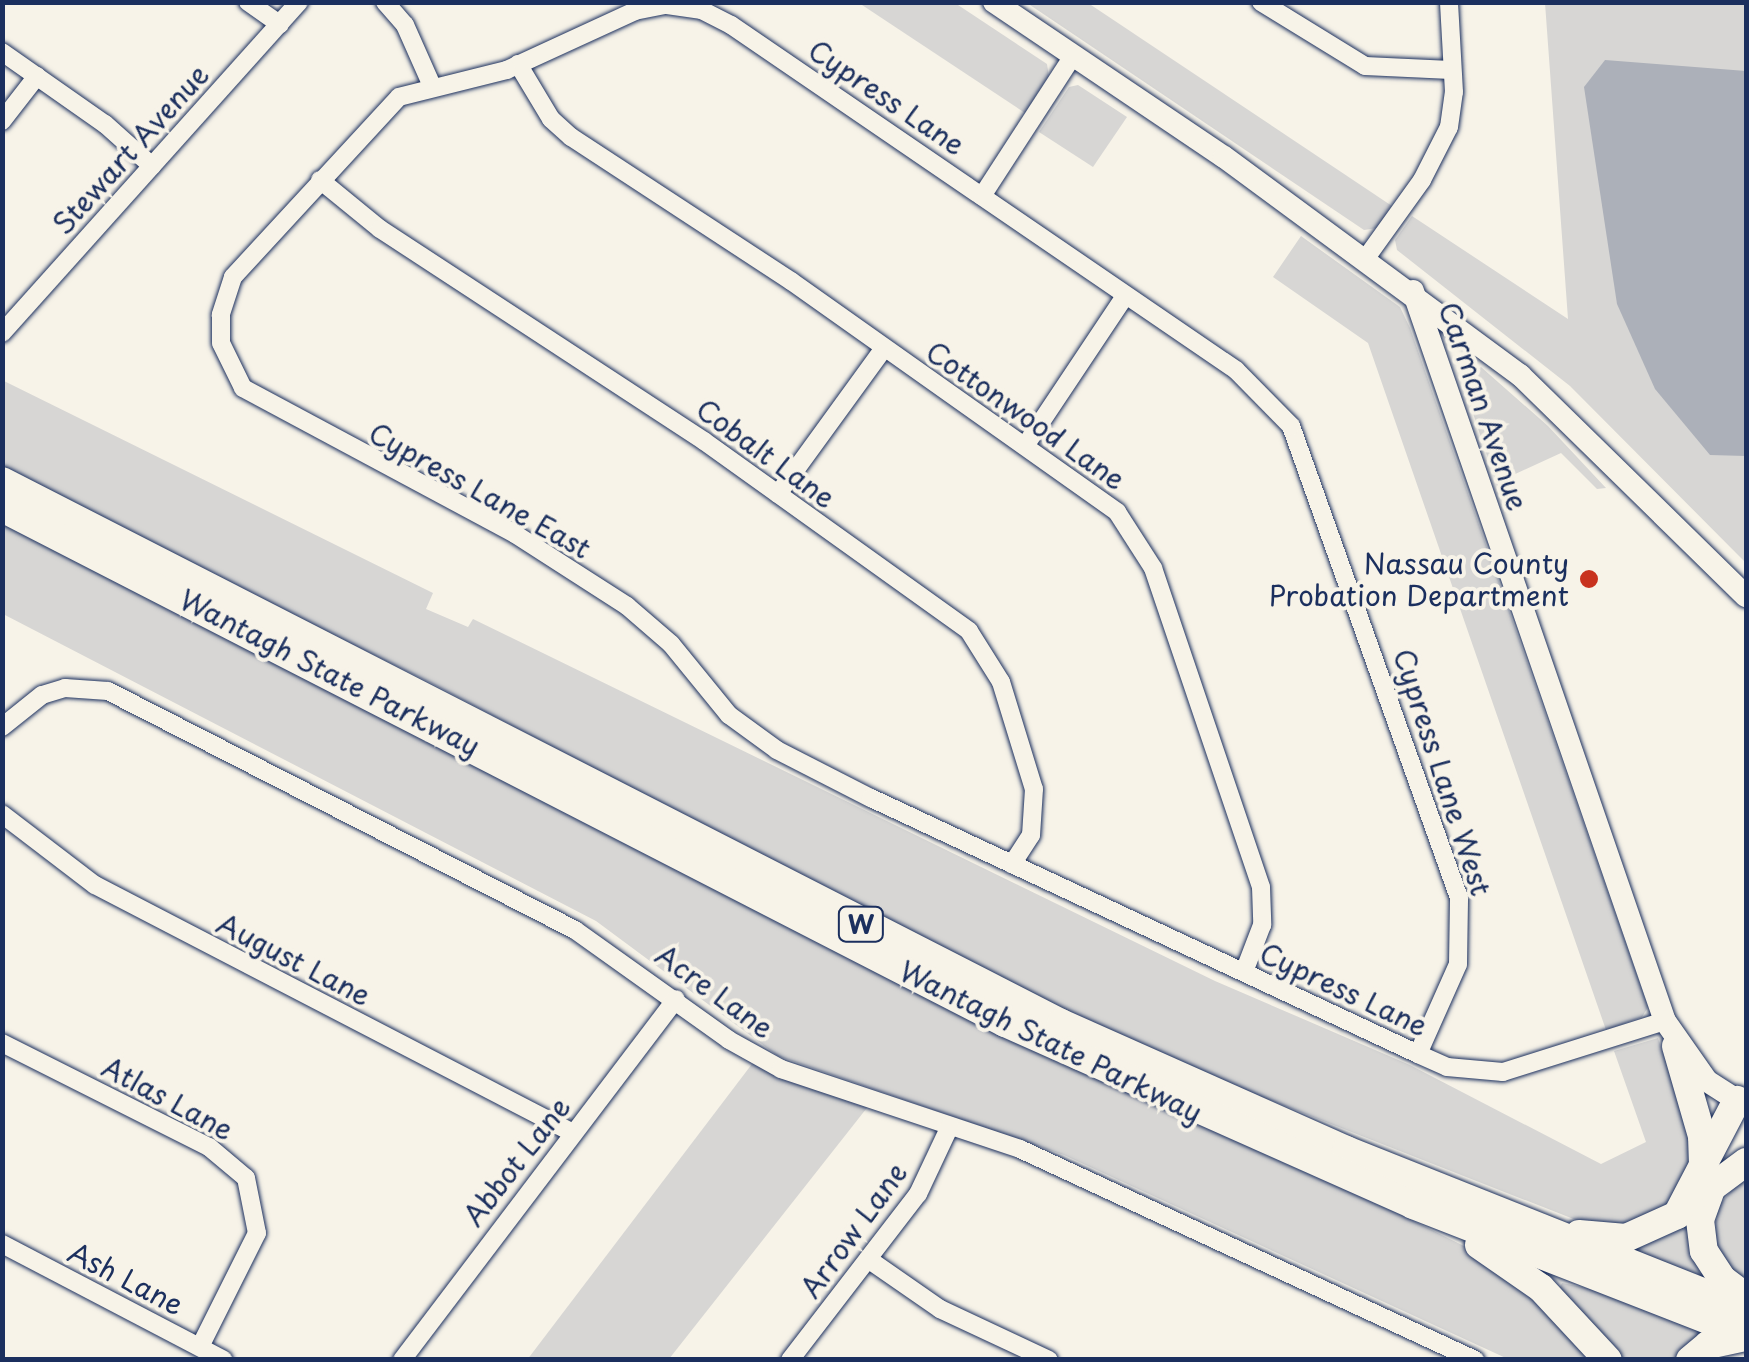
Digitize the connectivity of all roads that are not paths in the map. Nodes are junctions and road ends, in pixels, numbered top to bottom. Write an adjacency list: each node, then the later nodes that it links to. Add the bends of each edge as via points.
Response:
1 (248, 2): 7 (street)
2 (299, 2): 7 (street, Stewart Avenue)
3 (386, 2): 13 (street, via 405,25)
4 (994, 2): 9 (main road, Carman Avenue)
5 (1261, 2): 11 (street, via 1365,66)
6 (1449, 2): 11 (street)
7 (280, 24): 15 (street, Stewart Avenue)
8 (2, 52): 12 (street)
9 (1074, 56): 17 (street); 18 (main road, Carman Avenue)
10 (518, 64): 13 (street, Cypress Lane); 17 (street, Cypress Lane, via 635,11 665,5 702,10); 22 (street, Cottonwood Lane, via 550,119 571,137)
11 (1451, 70): 18 (street, via 1452,107 1442,146)
12 (37, 76): 14 (street); 15 (street)
13 (432, 86): 16 (street, Cypress Lane East, via 399,98)
14 (2, 121)
15 (152, 166): 21 (street, Stewart Avenue)
16 (320, 180): 25 (street, Cobalt Lane, via 380,228); 30 (street, Cypress Lane East, via 227,290 220,343 243,388 515,534 627,606 671,644 728,715 764,742)
17 (982, 196): 20 (street, Cypress Lane)
18 (1366, 258): 19 (main road, Carman Avenue)
19 (1413, 291): 27 (main road, via 1573,420); 33 (main road, Carman Avenue)
20 (1125, 296): 23 (street); 35 (street, Cypress Lane West, via 1266,394 1307,457 1459,898 1458,964)
21 (2, 333)
22 (884, 348): 23 (street, Cottonwood Lane); 25 (street)
23 (1024, 446): 31 (street, Cottonwood Lane, via 1117,512 1153,568 1262,887 1262,925)
24 (2, 481): 42 (highway, Wantagh State Parkway / W, via 1061,1024)
25 (778, 494): 30 (street, Cobalt Lane, via 940,606 985,652 1014,714 1034,789 1031,835)
26 (2, 508): 41 (highway, Wantagh State Parkway / W, via 1004,1023)
27 (1746, 596)
28 (2, 727): 32 (street, Acre Lane, via 42,695 66,688 108,691 576,930)
29 (2, 814): 38 (street, August Lane, via 95,885)
30 (1012, 864): 31 (street, Cypress Lane)
31 (1244, 972): 35 (street, Cypress Lane)
32 (676, 1000): 37 (street, Acre Lane, via 781,1069); 38 (street, Abbot Lane)
33 (1670, 1033): 35 (street, Cypress Lane, via 1503,1072 1465,1072); 36 (main road, Carman Avenue, via 1707,1081); 40 (highway, via 1702,1136)
34 (2, 1042): 48 (street, Atlas Lane, via 209,1148 246,1178 257,1233)
35 (1418, 1054)
36 (1743, 1107): 40 (highway)
37 (950, 1126): 44 (street, Arrow Lane, via 918,1194); 53 (street, Acre Lane, via 1076,1173)
38 (572, 1133): 50 (street, Abbot Lane)
39 (1746, 1162): 40 (highway)
40 (1707, 1180): 42 (highway, via 1677,1215 1644,1234 1606,1238); 45 (highway, via 1700,1220 1704,1251)
41 (1413, 1206): 47 (highway, Wantagh State Parkway / W); 54 (highway, via 1541,1288)
42 (1542, 1231): 46 (highway, Wantagh State Parkway / W)
43 (2, 1244): 48 (street, Ash Lane)
44 (868, 1259): 51 (street, Arrow Lane); 52 (street, via 940,1309)
45 (1746, 1297)
46 (1746, 1309)
47 (1746, 1336): 55 (highway, via 1708,1346)
48 (200, 1347): 49 (street, Ash Lane)
49 (224, 1360)
50 (402, 1360)
51 (790, 1360)
52 (1049, 1360)
53 (1476, 1360)
54 (1608, 1360)
55 (1690, 1360)

